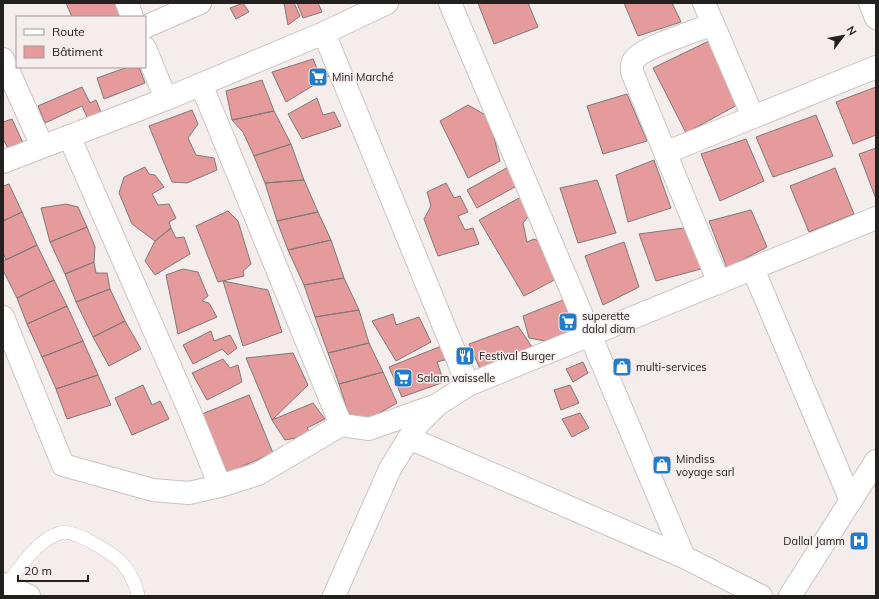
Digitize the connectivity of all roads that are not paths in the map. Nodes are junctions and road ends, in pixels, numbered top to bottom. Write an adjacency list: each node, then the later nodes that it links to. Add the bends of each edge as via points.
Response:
1 (127, 3): 7 (street)
2 (200, 3): 10 (street)
3 (387, 3): 11 (street)
4 (450, 3): 26 (street)
5 (704, 3): 9 (street)
6 (870, 3): 8 (street)
7 (132, 16)
8 (876, 18)
9 (712, 24): 17 (street); 20 (street, via 645,51 633,61 632,72)
10 (146, 27)
11 (324, 33): 15 (street); 27 (street)
12 (146, 50): 16 (street)
13 (3, 59): 19 (street)
14 (876, 67): 17 (street)
15 (200, 84): 16 (street); 29 (street)
16 (166, 99): 18 (street)
17 (753, 117): 20 (street)
18 (69, 136): 19 (street); 32 (street)
19 (42, 146): 21 (street)
20 (665, 153): 24 (street)
21 (3, 162)
22 (876, 218): 23 (street)
23 (752, 269): 24 (street); 33 (street)
24 (719, 283): 26 (street)
25 (3, 317): 32 (street, via 63,465 153,490 189,493)
26 (592, 334): 27 (street); 34 (street)
27 (468, 385): 28 (street)
28 (436, 405): 29 (street, via 369,429); 30 (street)
29 (341, 425): 32 (street, via 258,474)
30 (409, 438): 34 (street); 38 (street, via 390,469)
31 (876, 461): 33 (street)
32 (220, 486)
33 (851, 501): 40 (street)
34 (684, 557): 39 (street)
35 (5, 585): 36 (street); 37 (lane, via 44,540 61,532 74,533 122,563)
36 (29, 596)
37 (138, 596)
38 (334, 596)
39 (761, 596)
40 (790, 596)

